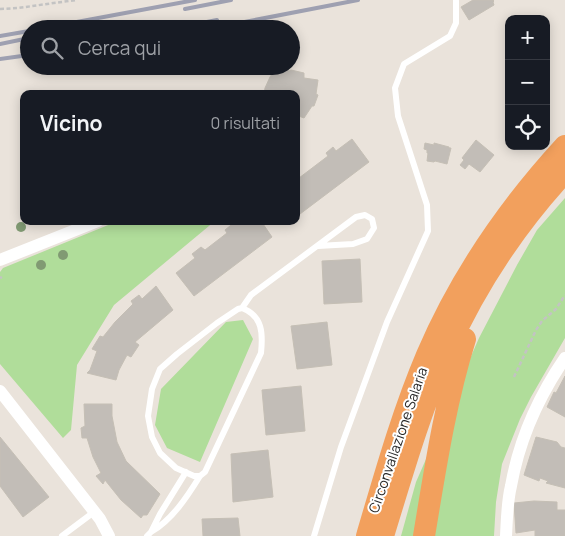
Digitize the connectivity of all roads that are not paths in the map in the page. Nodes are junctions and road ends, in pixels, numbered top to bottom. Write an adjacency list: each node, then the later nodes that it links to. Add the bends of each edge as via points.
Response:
1 (456, 1): 17 (lane, via 456,23 450,36 404,64 395,88 398,116 427,205 428,231 387,322 341,447)
2 (565, 146): 18 (highway, Circonvallazione Salaria, via 499,226 449,310 404,416)
3 (565, 172): 7 (highway, Circonvallazione Salaria, via 528,216)
4 (88, 225): 6 (street)
5 (318, 246): 5 (lane, via 353,244 367,239 374,228 372,219 365,215 356,217); 8 (lane, via 251,295)
6 (0, 260)
7 (483, 282): 19 (highway, Circonvallazione Salaria, via 450,344 428,396); 20 (highway, via 445,415)
8 (242, 308): 11 (lane, via 217,323 160,369 152,388 148,416 152,437 160,453 176,468); 12 (lane, via 250,311 259,322 261,353 205,472)
9 (565, 358): 21 (street, via 545,391 522,444 511,485)
10 (0, 391): 13 (street)
11 (186, 472): 12 (lane); 14 (lane)
12 (200, 476): 14 (lane, via 186,498)
13 (94, 512): 15 (lane); 16 (street)
14 (149, 534)
15 (62, 536)
16 (109, 536)
17 (314, 536)
18 (367, 536)
19 (383, 536)
20 (424, 536)
21 (506, 536)

